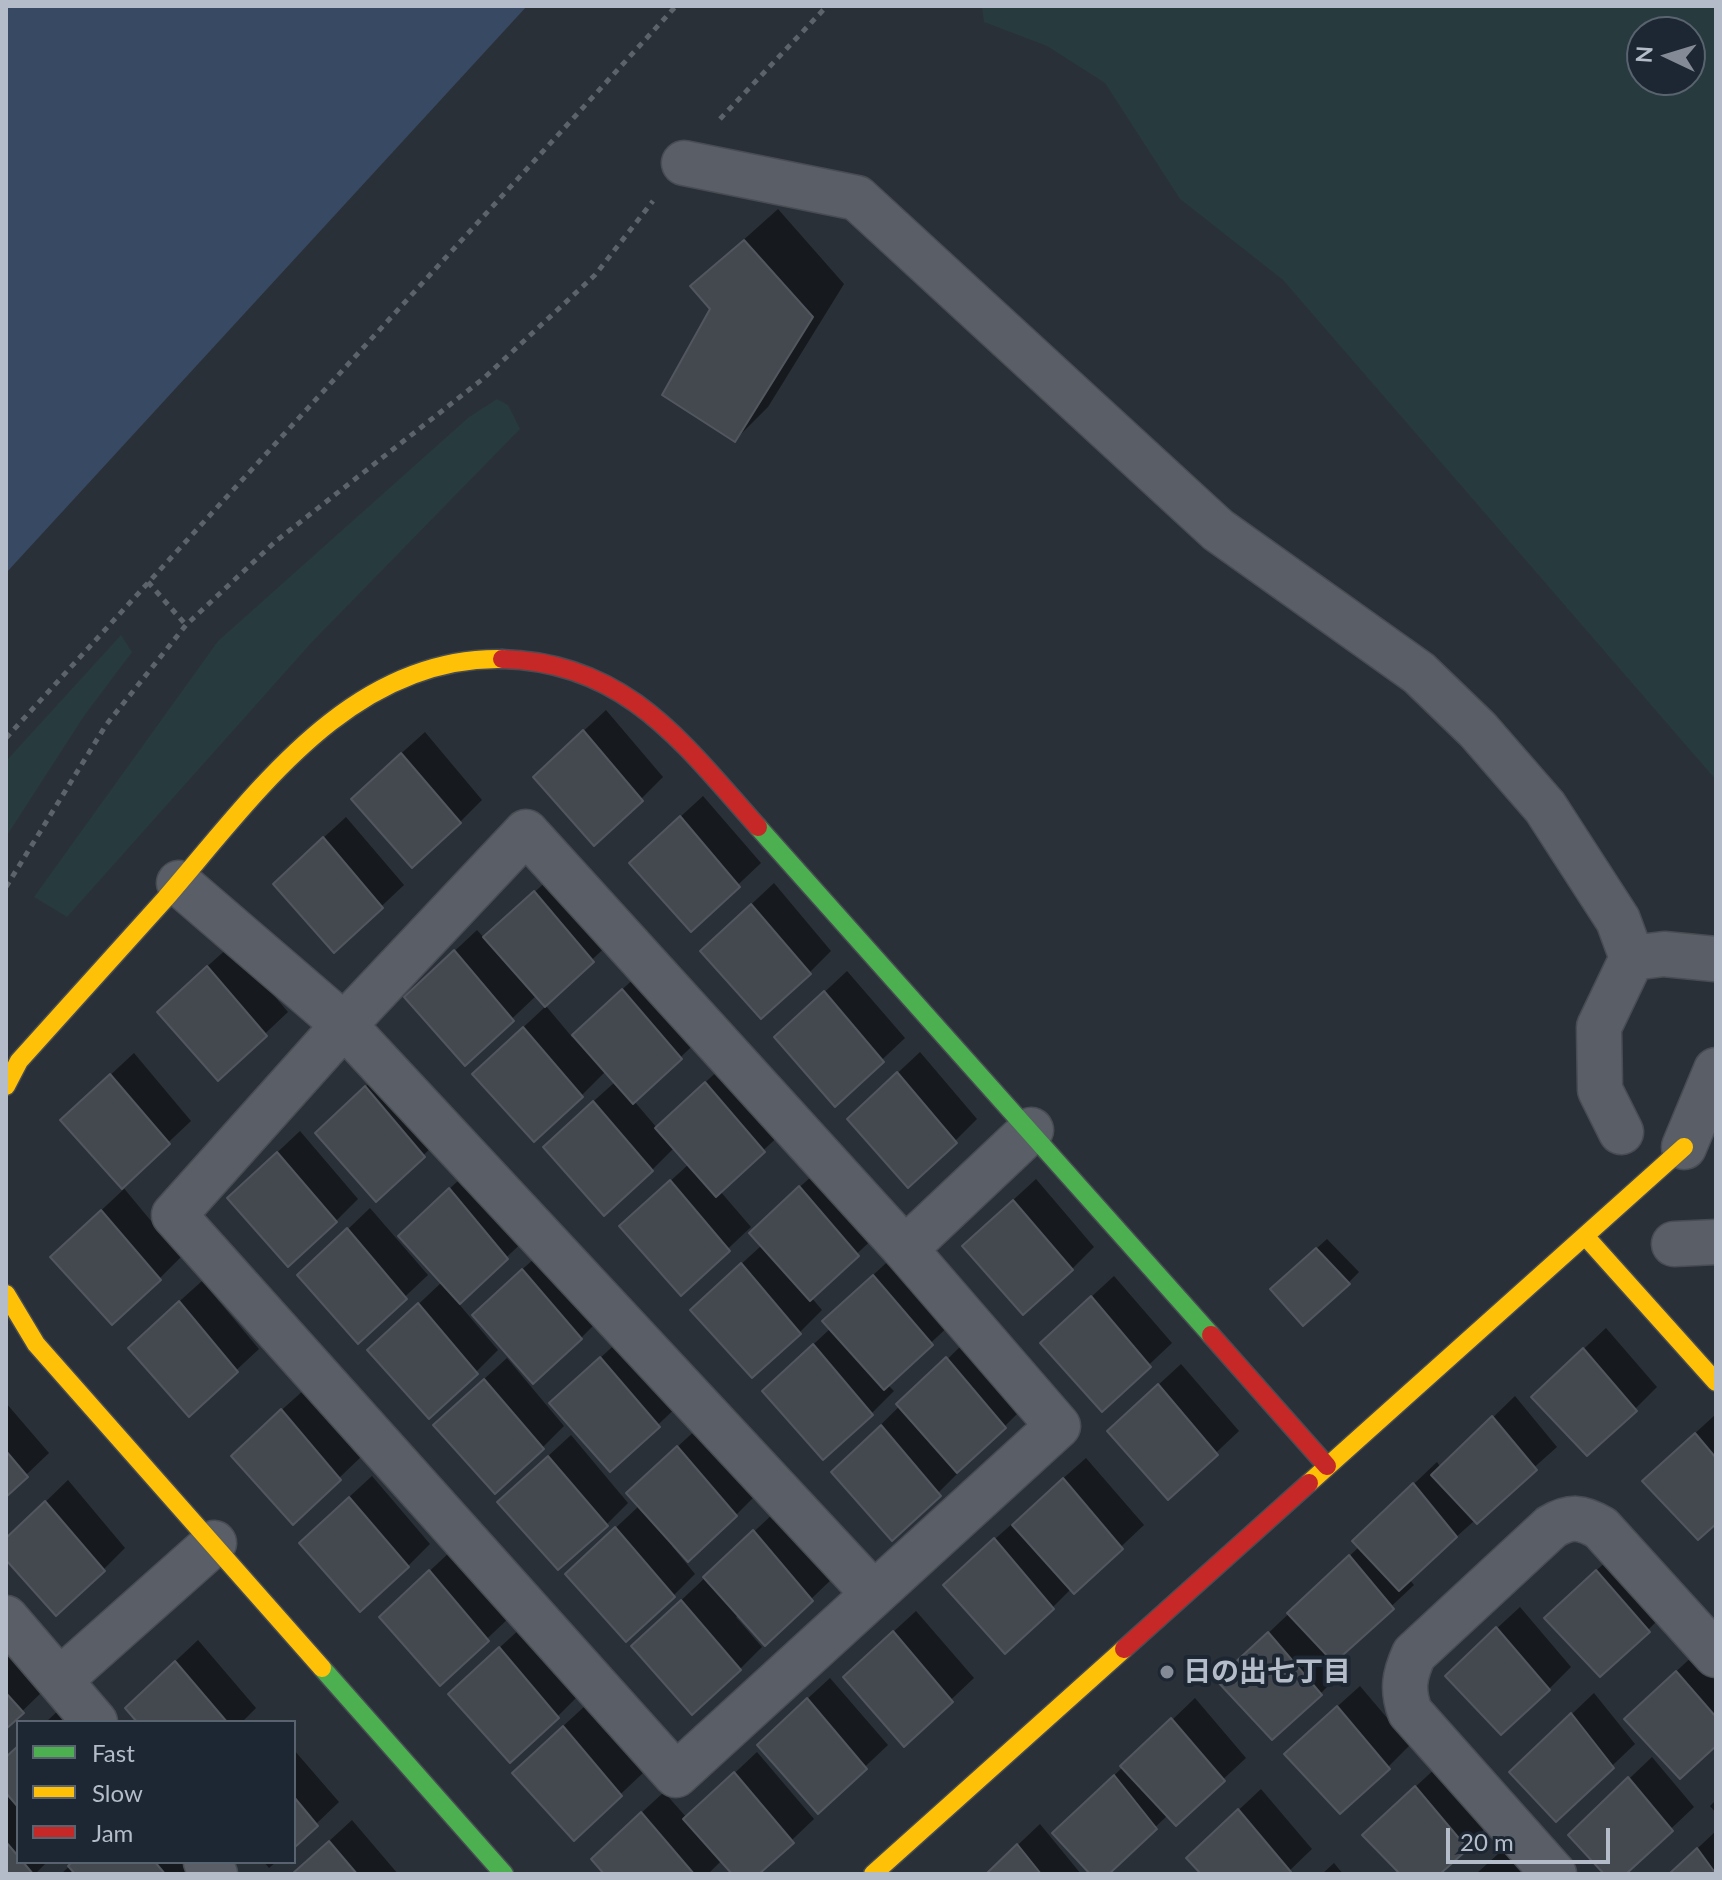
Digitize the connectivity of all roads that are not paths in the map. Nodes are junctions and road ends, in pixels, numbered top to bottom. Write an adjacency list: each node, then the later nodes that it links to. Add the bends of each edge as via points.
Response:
1 (684, 163): 3 (street, via 857,198 1218,530 1419,673 1478,730 1545,807 1618,920)
2 (179, 883): 5 (street); 7 (street, via 19,1061); 8 (street, via 294,752 379,685 420,668 463,659 508,657 588,673 653,711 672,730)
3 (1632, 958): 4 (street, via 1664,954); 9 (street, via 1599,1027 1600,1090)
4 (1715, 959)
5 (344, 1025): 12 (street, via 526,832); 17 (street); 17 (street, via 174,1215 676,1775)
6 (1716, 1070): 10 (street)
7 (6, 1086)
8 (1031, 1130): 12 (street); 15 (street)
9 (1621, 1132)
10 (1700, 1144): 11 (street)
11 (1586, 1237): 14 (street); 15 (street)
12 (905, 1249): 17 (street, via 1058,1426)
13 (6, 1294): 16 (street, via 36,1344)
14 (1716, 1382)
15 (1327, 1466): 23 (street)
16 (214, 1543): 20 (street); 22 (street)
17 (873, 1593)
18 (6, 1618): 20 (street)
19 (1716, 1655): 24 (street, via 1601,1528 1584,1518 1566,1518 1551,1527 1414,1654 1403,1694 1410,1712)
20 (61, 1679): 21 (street)
21 (93, 1720)
22 (504, 1874)
23 (873, 1874)
24 (1554, 1874)

